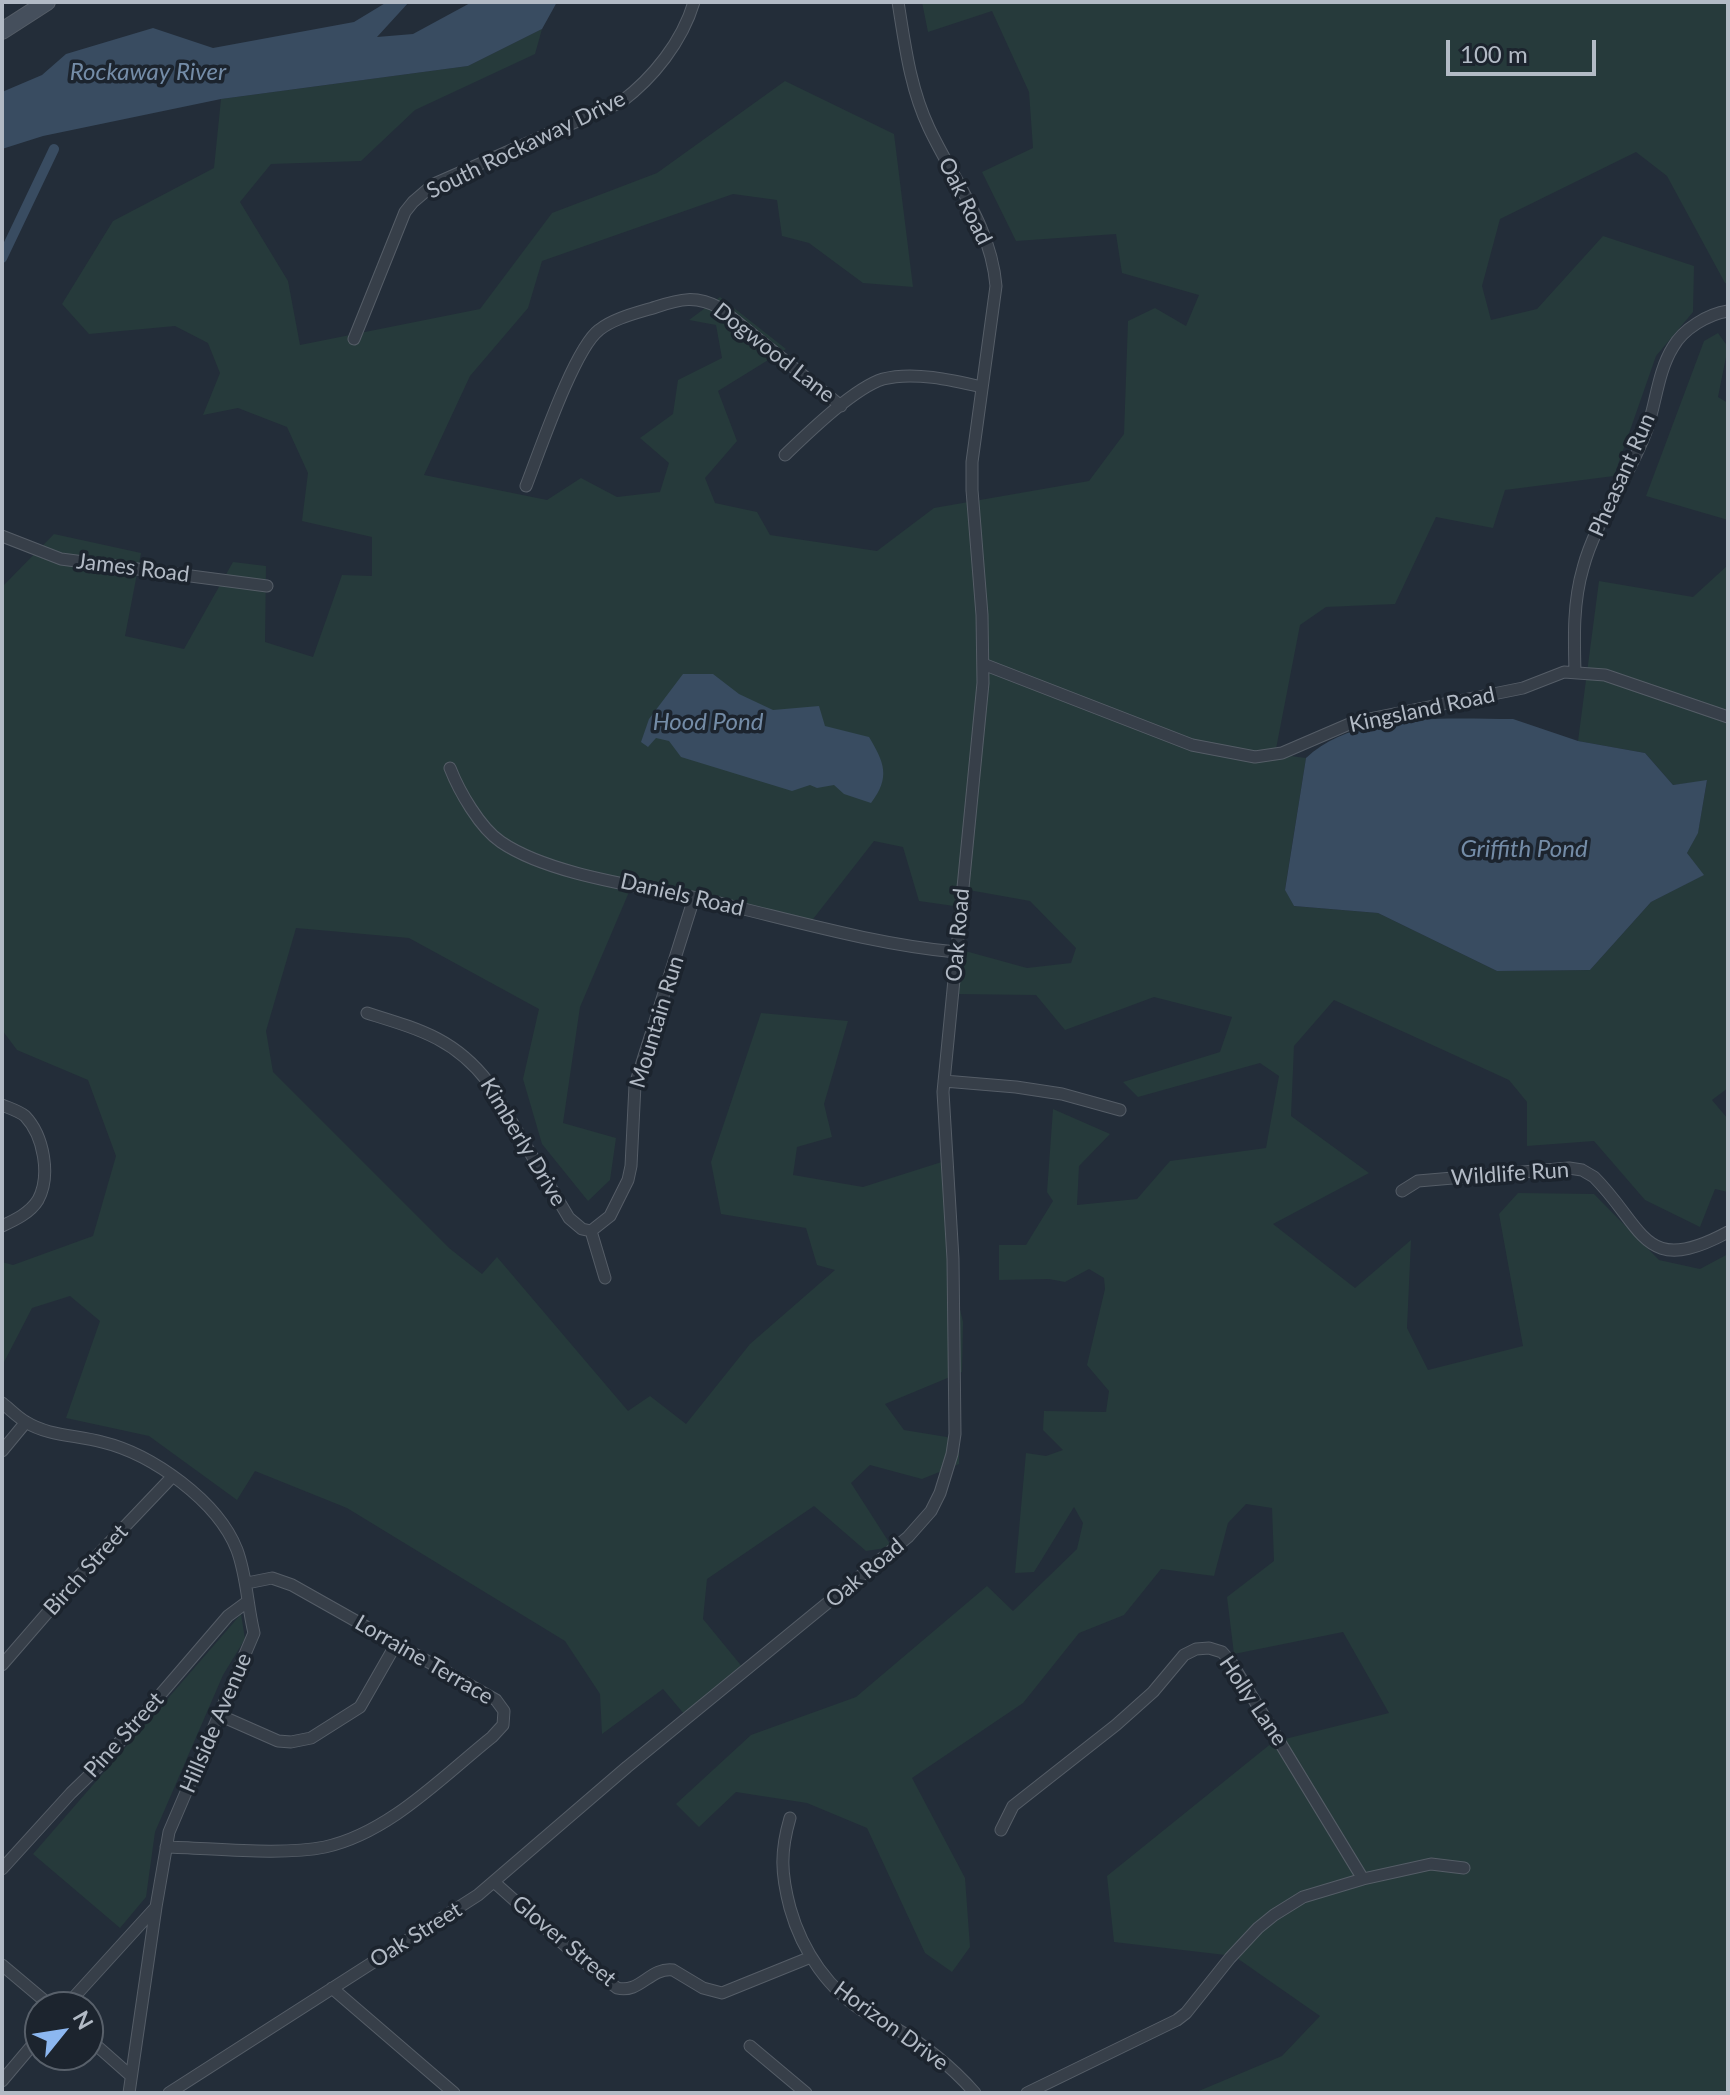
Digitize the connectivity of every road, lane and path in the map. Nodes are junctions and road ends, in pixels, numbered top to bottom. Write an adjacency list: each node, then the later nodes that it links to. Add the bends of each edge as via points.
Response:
1 (47, 2): 4 (main road)
2 (694, 2): 6 (street, South Rockaway Drive, via 659,66 621,102 434,184 413,202 400,221)
3 (898, 2): 7 (street, Oak Road, via 921,110 976,214 992,259 995,300)
4 (2, 31)
5 (1728, 311): 14 (street, Pheasant Run, via 1692,328 1667,359 1646,431 1583,568 1575,606)
6 (354, 339)
7 (982, 387): 8 (street, via 892,378); 13 (street, Oak Road, via 972,490)
8 (841, 406): 9 (street); 10 (street, Dogwood Lane, via 720,308 702,299 681,299 610,323 589,339)
9 (785, 455)
10 (526, 486)
11 (2, 536): 12 (street, James Road, via 61,559)
12 (267, 586)
13 (983, 664): 14 (street, Kingsland Road, via 1192,745 1255,757 1282,753 1354,722 1523,688); 18 (street, Oak Road)
14 (1575, 672): 15 (street, Kingsland Road, via 1605,675)
15 (1728, 717)
16 (450, 768): 17 (street, Daniels Road, via 468,803 504,844 554,867)
17 (694, 898): 18 (street, Daniels Road); 25 (street, Mountain Run, via 637,1073 628,1180 610,1216)
18 (956, 952): 20 (street, Oak Road)
19 (367, 1013): 25 (street, Kimberly Drive, via 438,1037 476,1066 569,1218)
20 (944, 1081): 22 (street, via 1062,1094); 37 (street, Oak Road, via 955,1434 940,1493 908,1537)
21 (2, 1105): 24 (street, via 23,1114 32,1127 45,1177 31,1209)
22 (1120, 1110)
23 (1402, 1191): 26 (street, Wildlife Run, via 1418,1181 1575,1168 1594,1177 1651,1244 1692,1249)
24 (2, 1226)
25 (591, 1231): 27 (street)
26 (1728, 1232)
27 (605, 1278)
28 (2, 1403): 29 (street, Hillside Avenue)
29 (26, 1422): 30 (street); 31 (street, Hillside Avenue, via 104,1442)
30 (2, 1451)
31 (172, 1477): 32 (street, Hillside Avenue, via 206,1503 224,1526); 35 (street, Birch Street)
32 (247, 1583): 33 (street, Hillside Avenue); 34 (street, Lorraine Terrace, via 279,1579)
33 (247, 1602): 36 (street, Hillside Avenue, via 254,1633); 42 (street, Pine Street, via 228,1616)
34 (396, 1644): 36 (street, via 360,1707 311,1738 278,1741); 40 (street, Lorraine Terrace, via 496,1700 504,1711 500,1731 405,1807 345,1841 296,1850)
35 (2, 1665)
36 (219, 1715): 40 (street, Hillside Avenue)
37 (645, 1753): 44 (street, Oak Street)
38 (790, 1818): 46 (street, Horizon Drive, via 782,1870 793,1917)
39 (1001, 1830): 43 (street, Holly Lane, via 1013,1806 1116,1725 1178,1660 1209,1648 1231,1662)
40 (166, 1847): 45 (street, Hillside Avenue)
41 (1464, 1868): 43 (street, via 1431,1864)
42 (2, 1869)
43 (1363, 1879): 61 (street, via 1303,1897 1274,1915 1177,2020)
44 (494, 1882): 46 (street, Glover Street, via 579,1958 624,1990 667,1969 709,1991 729,1992); 48 (street, Oak Street)
45 (156, 1907): 50 (street); 54 (street)
46 (811, 1957): 60 (street, Horizon Drive, via 855,2005 942,2060)
47 (2, 1965): 49 (street)
48 (332, 1988): 57 (street, Oak Street); 58 (street)
49 (33, 1991)
50 (80, 1991)
51 (750, 2046): 59 (street)
52 (104, 2052): 54 (street)
53 (24, 2055): 55 (street)
54 (131, 2076): 56 (street)
55 (2, 2081)
56 (129, 2093)
57 (169, 2093)
58 (454, 2093)
59 (806, 2093)
60 (975, 2093)
61 (1027, 2093)

